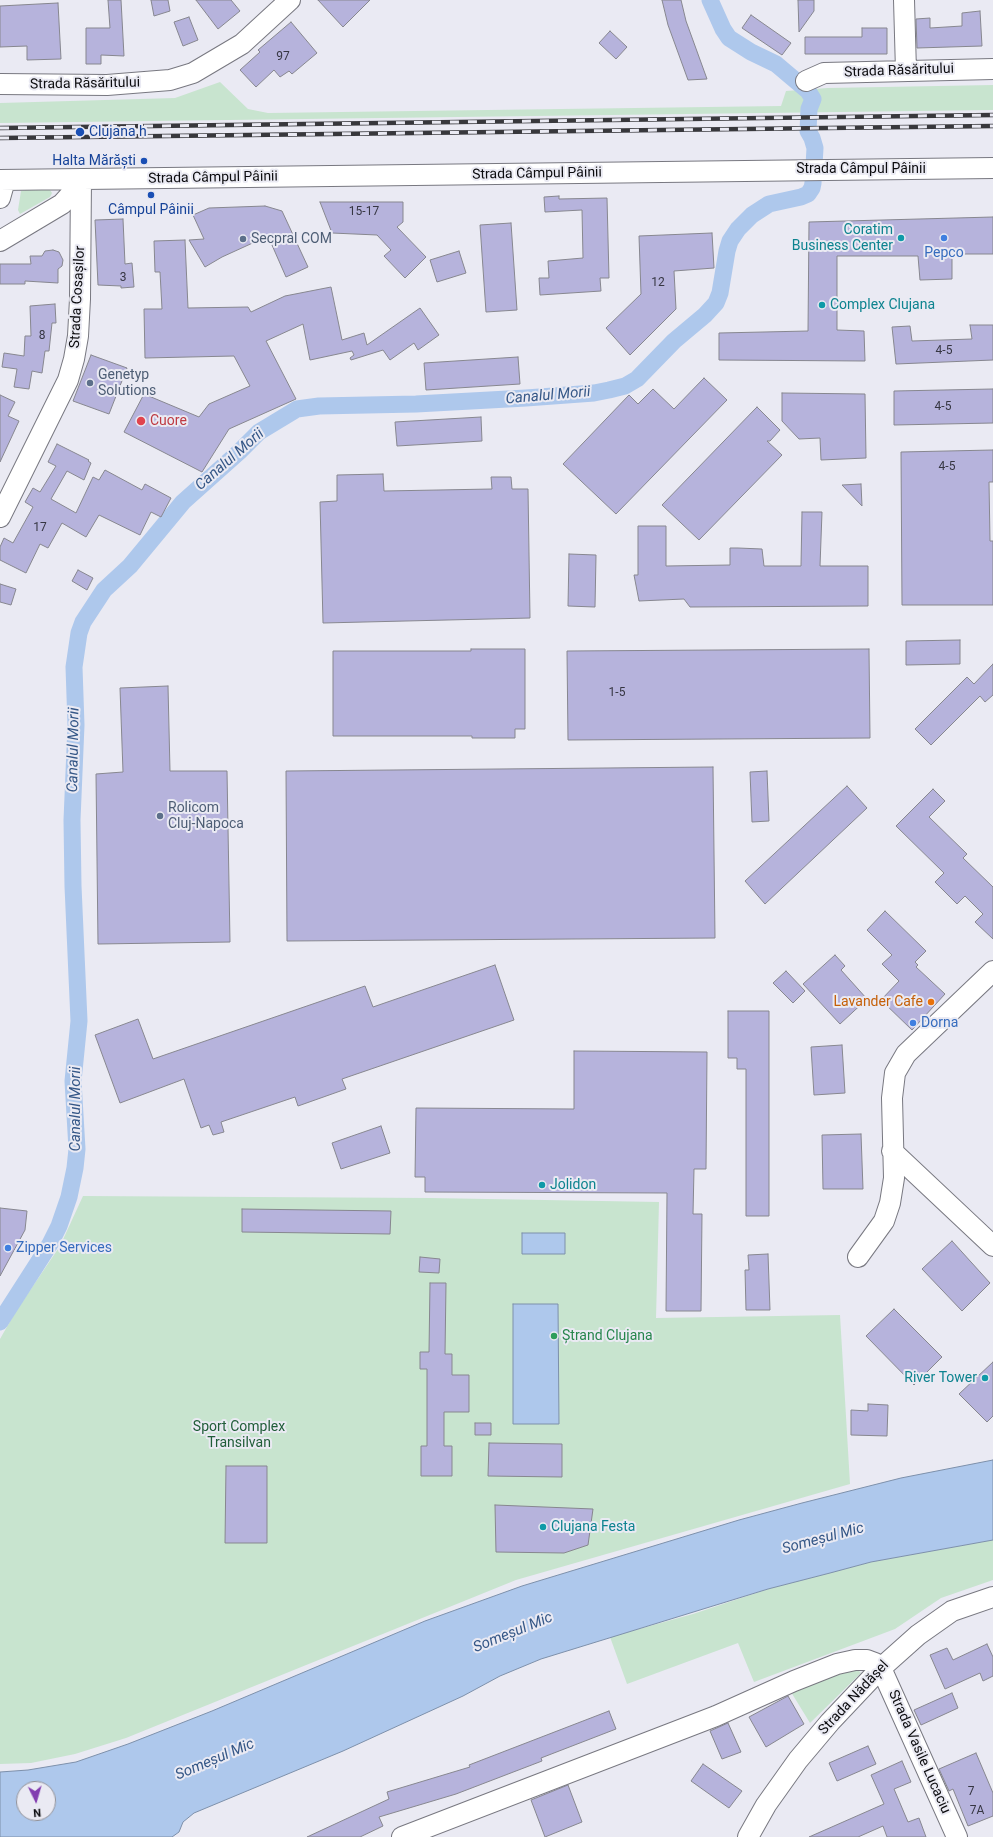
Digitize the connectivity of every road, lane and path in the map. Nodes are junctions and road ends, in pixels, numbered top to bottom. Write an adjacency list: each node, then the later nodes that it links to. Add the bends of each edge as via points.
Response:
1 (290, 0): 6 (street, Strada Răsăritului, via 242,44 193,73 170,80 107,85)
2 (904, 0): 4 (street)
3 (993, 69): 4 (street, Strada Răsăritului)
4 (906, 71): 5 (street, Strada Răsăritului, via 824,74)
5 (806, 81)
6 (0, 84)
7 (993, 168): 8 (street, Strada Câmpul Pâinii)
8 (81, 179): 9 (street, Strada Câmpul Pâinii); 10 (street, via 62,204); 11 (street, Strada Cosașilor, via 80,299 74,359 68,380)
9 (2, 186)
10 (0, 240)
11 (0, 517)
12 (993, 971): 13 (street, via 906,1054 895,1073 892,1098)
13 (892, 1151): 14 (street); 15 (street, via 894,1178 884,1221)
14 (993, 1246)
15 (858, 1257)
16 (993, 1597): 17 (street, Strada Nădășel, via 952,1611 918,1635)
17 (881, 1668): 18 (street, via 867,1660 837,1664 716,1716); 19 (street, Strada Nădășel, via 798,1760 766,1805); 20 (street, Strada Vasile Lucaciu)
18 (402, 1837)
19 (748, 1837)
20 (957, 1837)

